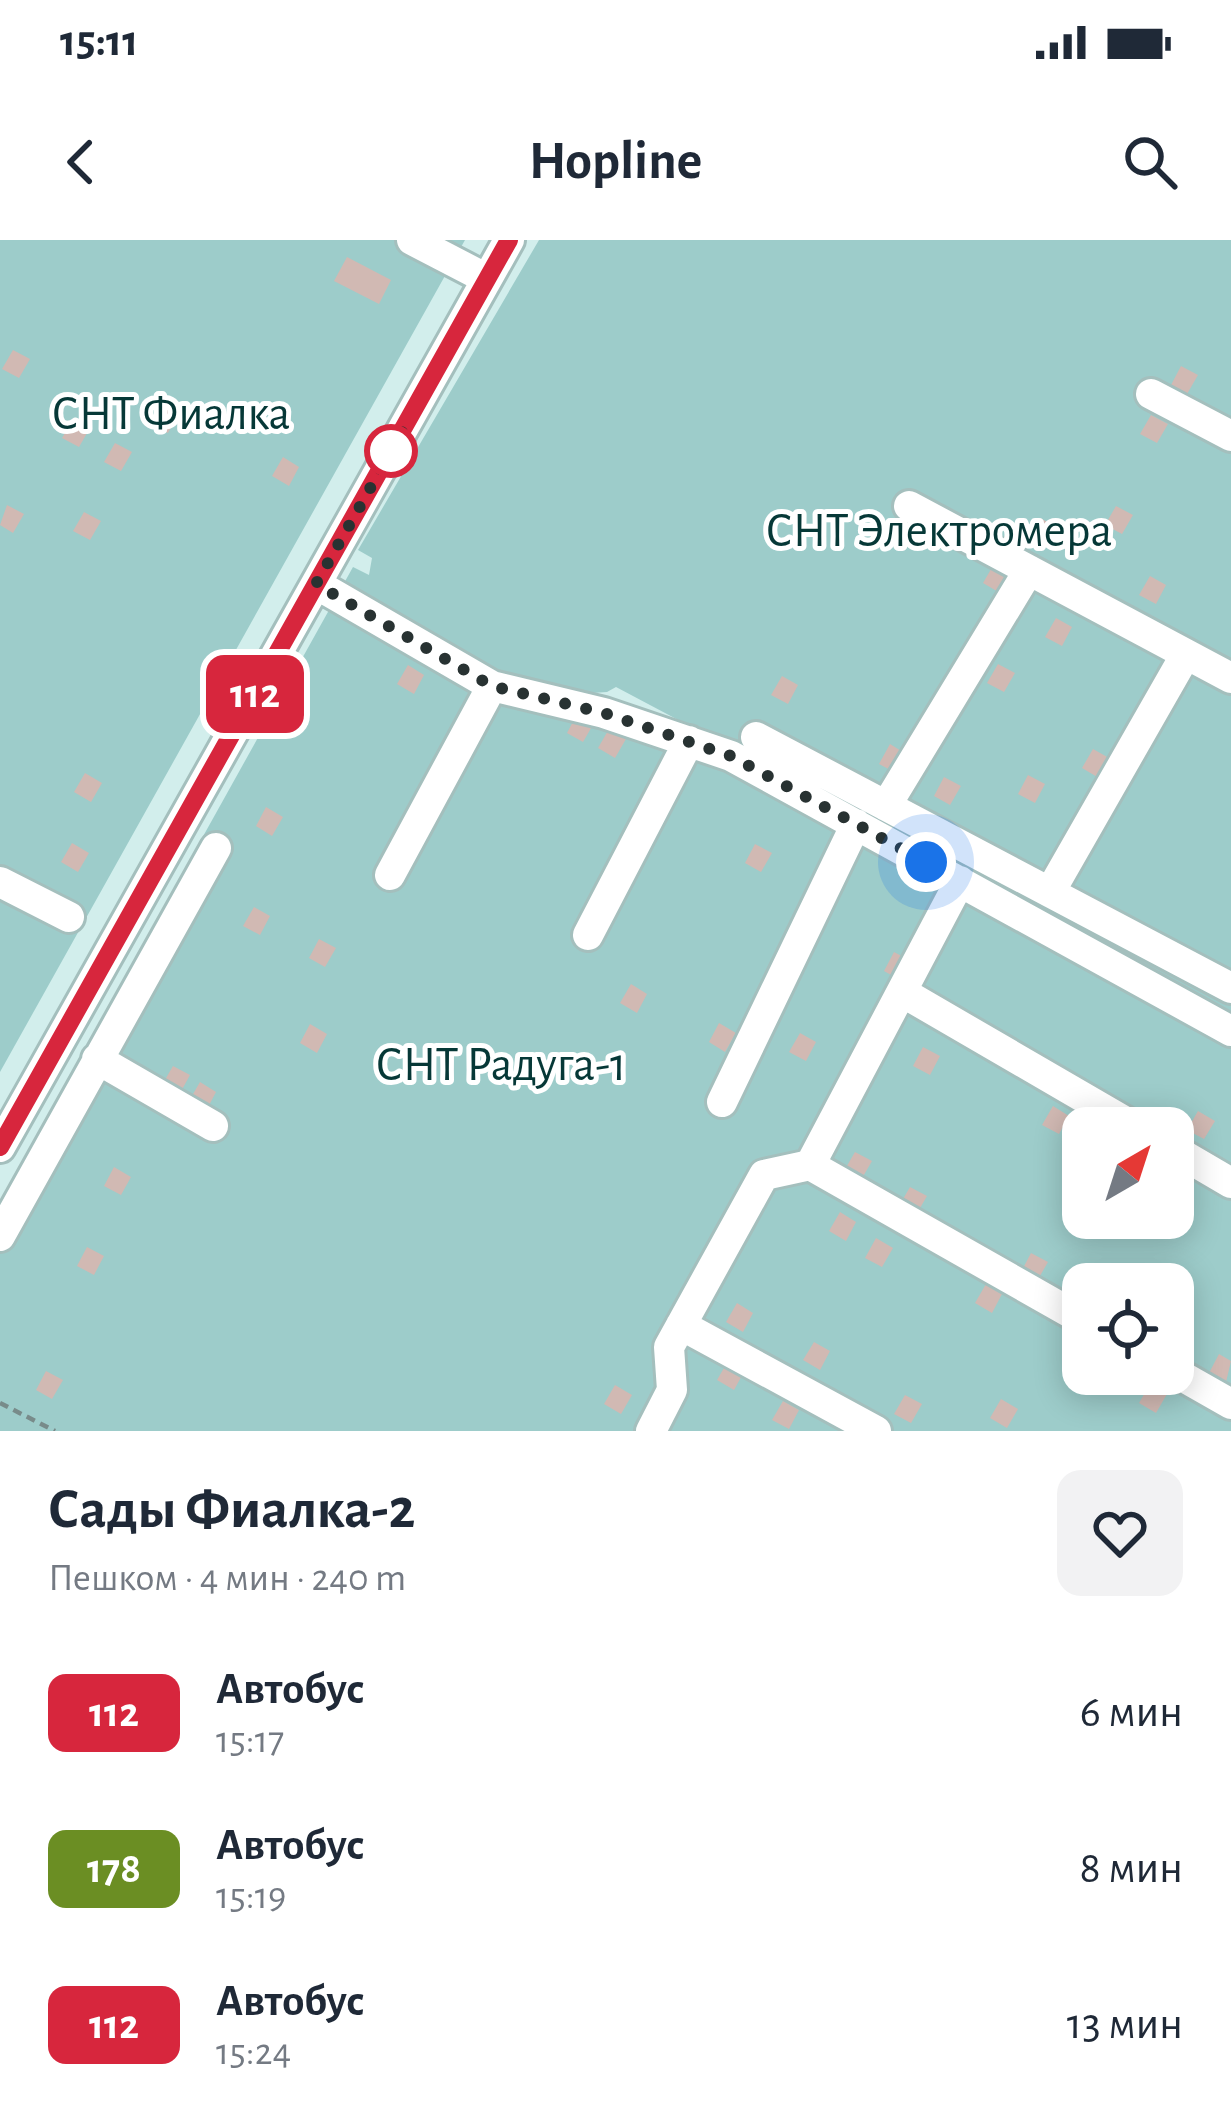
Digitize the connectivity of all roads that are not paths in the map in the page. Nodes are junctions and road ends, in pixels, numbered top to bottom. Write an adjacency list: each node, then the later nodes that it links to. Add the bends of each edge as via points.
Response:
1 (412, 240): 3 (street)
2 (509, 240): 3 (street)
3 (487, 279): 8 (street)
4 (1151, 394): 5 (street)
5 (1231, 436)
6 (909, 506): 7 (street)
7 (1029, 570): 9 (street); 14 (street)
8 (316, 584): 11 (street); 30 (street)
9 (1186, 653): 10 (street); 20 (street)
10 (1231, 678)
11 (492, 686): 13 (street); 17 (street)
12 (756, 737): 14 (street)
13 (688, 741): 15 (street); 22 (street)
14 (886, 806): 20 (street)
15 (856, 824): 18 (street); 27 (street)
16 (216, 848): 26 (street)
17 (390, 875)
18 (960, 881): 24 (street); 25 (street)
19 (0, 882): 21 (street)
20 (1050, 892): 23 (street)
21 (68, 916)
22 (588, 935)
23 (1228, 980)
24 (902, 992): 28 (street); 32 (street)
25 (1231, 1030)
26 (97, 1059): 29 (street); 34 (street)
27 (722, 1102)
28 (1100, 1107)
29 (213, 1126)
30 (0, 1147)
31 (1194, 1161): 33 (street)
32 (810, 1165): 35 (street); 36 (street, via 764,1174)
33 (1231, 1183)
34 (0, 1236)
35 (1062, 1308)
36 (681, 1324): 39 (street, via 669,1347 672,1390); 40 (street)
37 (1194, 1383): 38 (street)
38 (1231, 1404)
39 (651, 1431)
40 (876, 1431)

